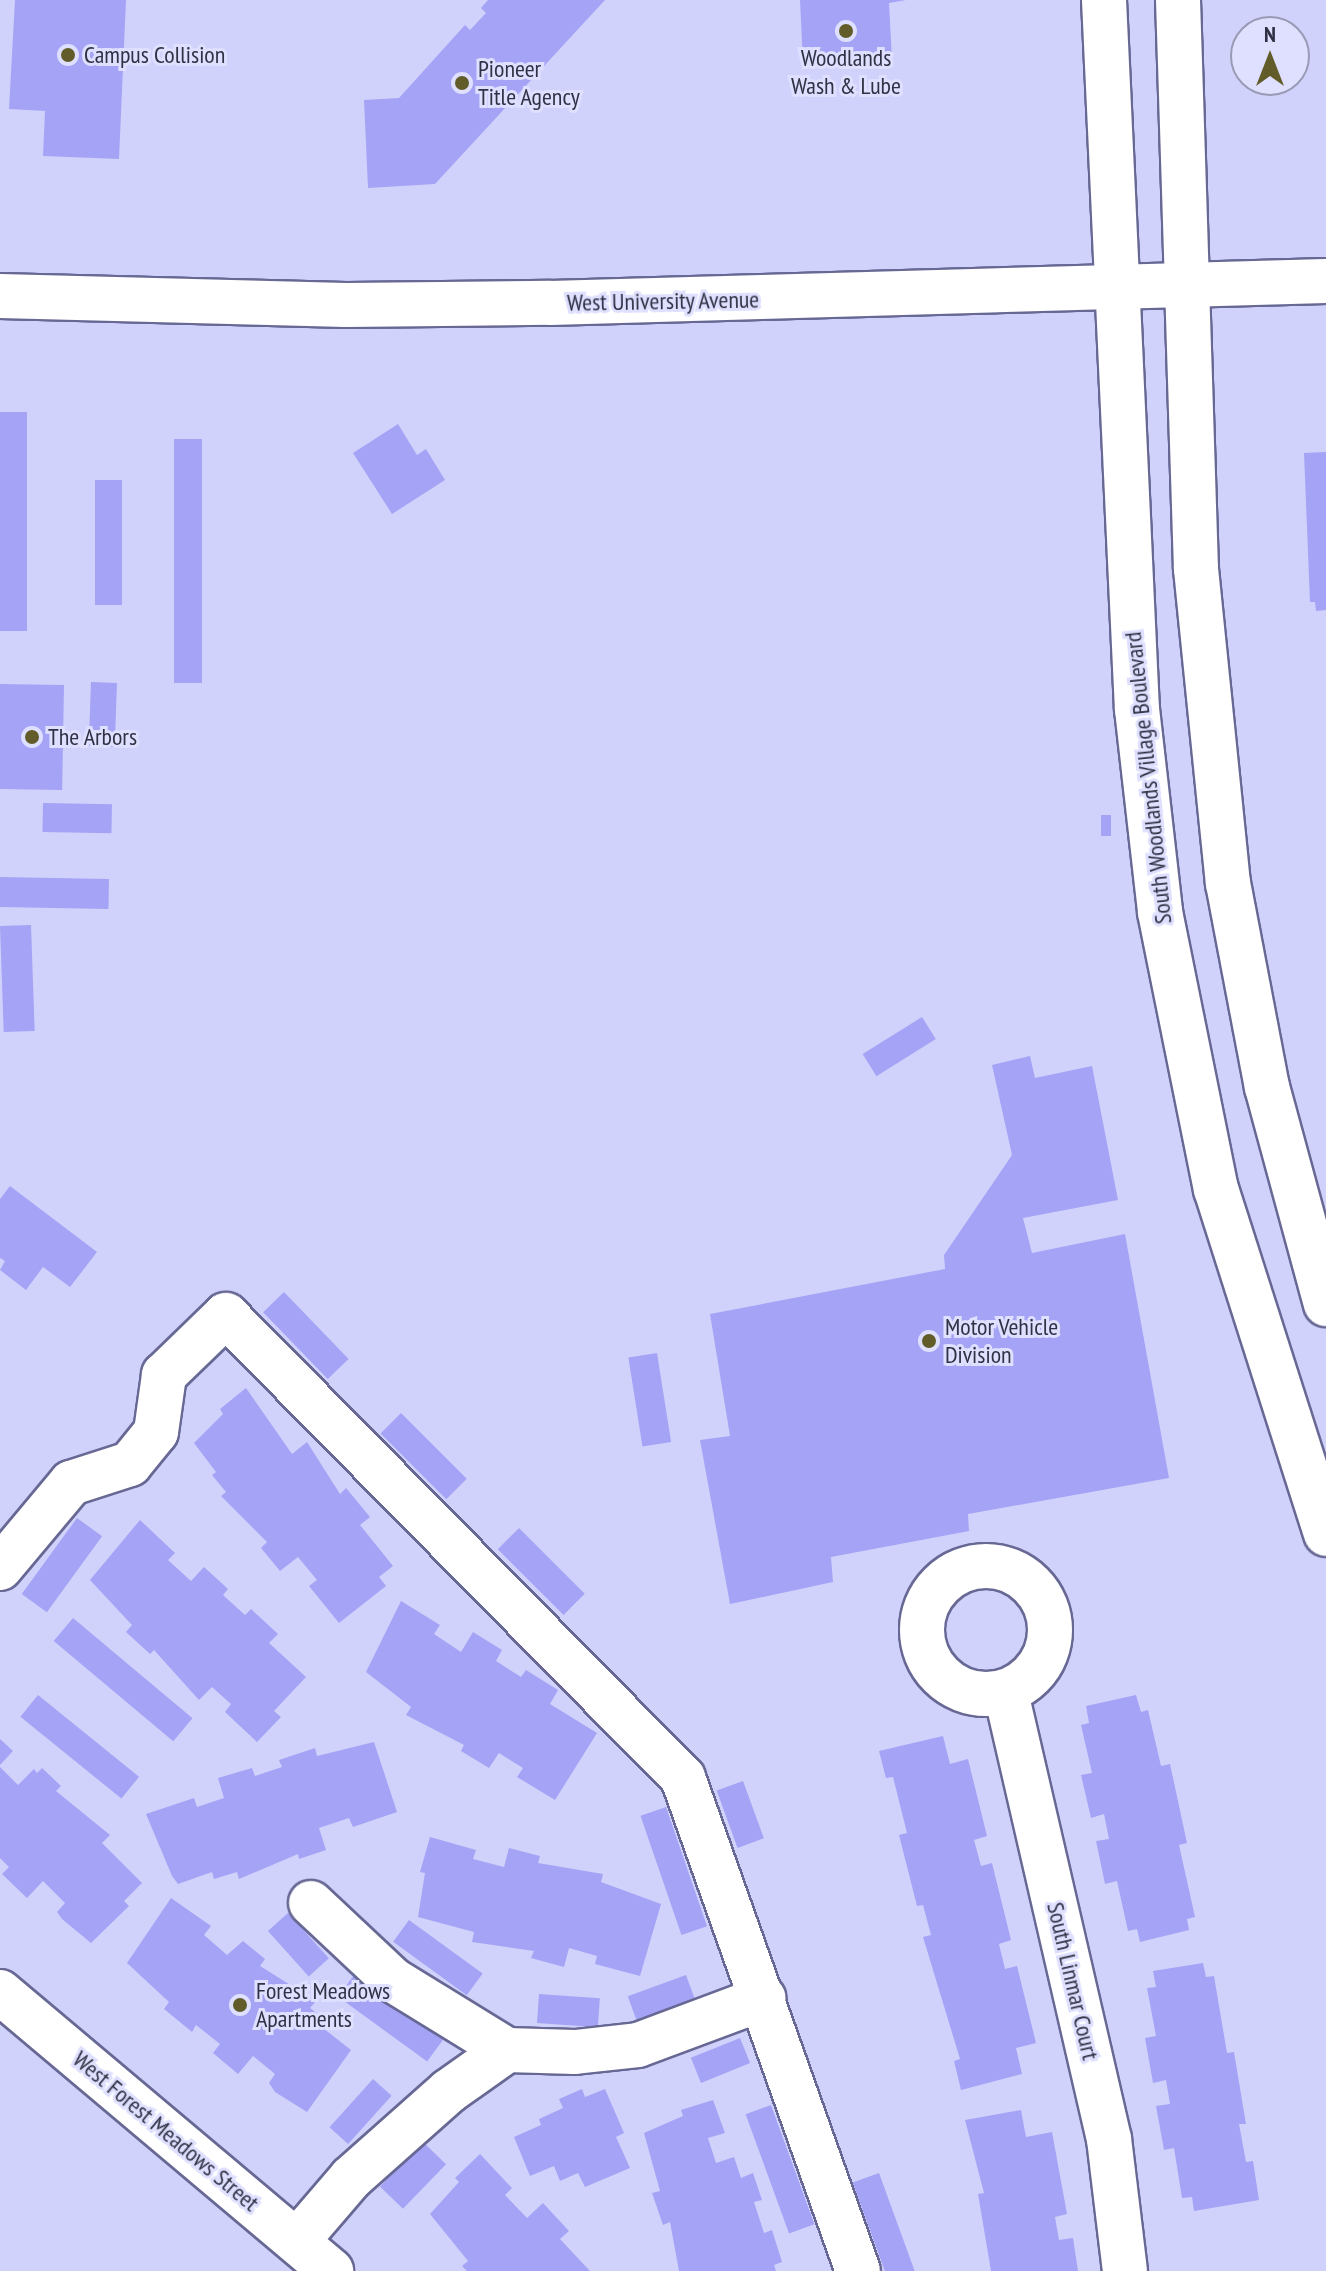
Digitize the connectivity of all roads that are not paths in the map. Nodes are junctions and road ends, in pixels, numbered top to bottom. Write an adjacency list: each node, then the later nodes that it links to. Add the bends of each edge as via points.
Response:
1 (1104, 0): 5 (street, South Woodlands Village Boulevard)
2 (1178, 0): 4 (street)
3 (1326, 281): 4 (street, West University Avenue)
4 (1187, 287): 5 (street, West University Avenue); 7 (street, via 1196,569 1228,883 1267,1087)
5 (1114, 291): 6 (street, West University Avenue, via 346,305); 8 (street, South Woodlands Village Boulevard, via 1137,709 1171,981 1220,1203)
6 (0, 296)
7 (1326, 1304)
8 (1326, 1534)
9 (0, 1568): 13 (street, via 71,1483 130,1464 156,1432 164,1375 226,1315 683,1778)
10 (1006, 1693): 18 (street, South Linmar Court, via 1109,2139)
11 (311, 1903): 14 (street, via 393,1980)
12 (0, 1992): 15 (street, West Forest Meadows Street)
13 (764, 1998): 14 (street, via 638,2045 575,2052); 17 (street)
14 (507, 2050): 15 (street, via 449,2091 362,2169)
15 (297, 2241): 16 (street, West Forest Meadows Street)
16 (331, 2271)
17 (858, 2271)
18 (1125, 2271)

